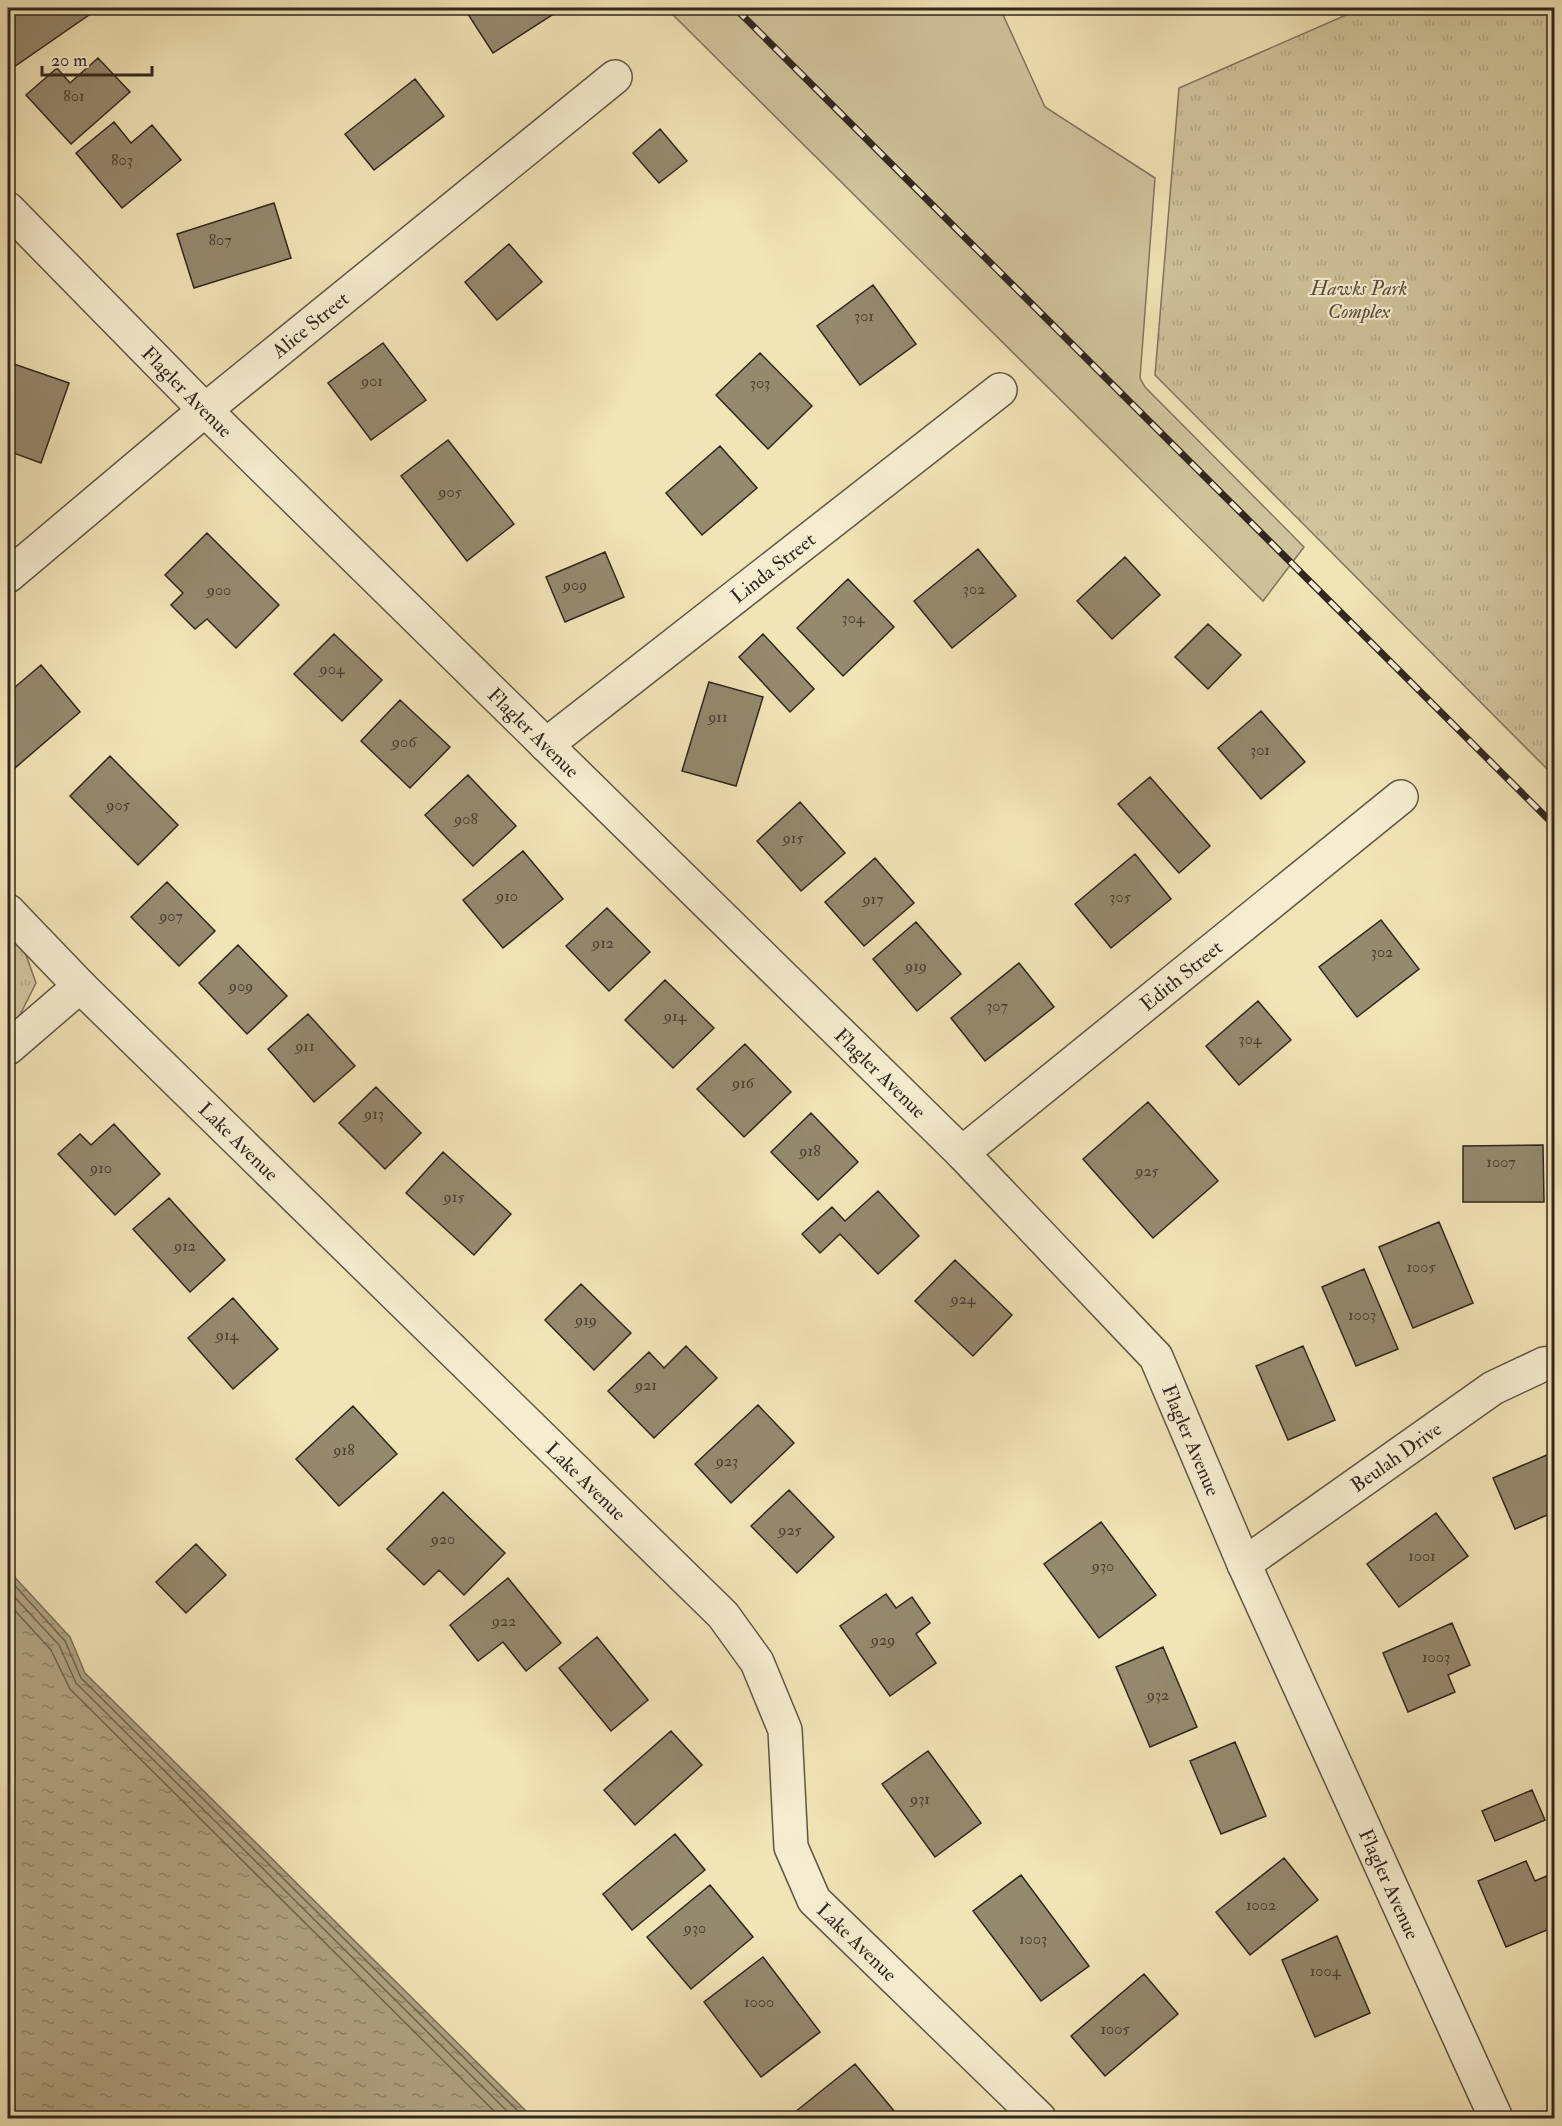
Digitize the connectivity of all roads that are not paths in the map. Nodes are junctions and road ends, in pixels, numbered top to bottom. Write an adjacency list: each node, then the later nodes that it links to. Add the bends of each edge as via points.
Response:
1 (615, 77): 4 (street, Alice Street)
2 (8, 209): 4 (street, Flagler Avenue)
3 (1000, 390): 6 (street, Linda Street)
4 (204, 410): 5 (street, Alice Street); 6 (street, Flagler Avenue)
5 (8, 576)
6 (546, 745): 11 (street, Flagler Avenue)
7 (1401, 797): 11 (street, Edith Street)
8 (8, 911): 9 (street, Lake Avenue)
9 (80, 986): 10 (street); 14 (street, Lake Avenue, via 723,1615 757,1662 785,1730 791,1847 814,1900)
10 (8, 1048)
11 (962, 1153): 13 (street, Flagler Avenue, via 1156,1356)
12 (1554, 1363): 13 (street, Beulah Drive, via 1493,1388)
13 (1244, 1564): 15 (street, Flagler Avenue)
14 (1039, 2118)
15 (1496, 2118)

